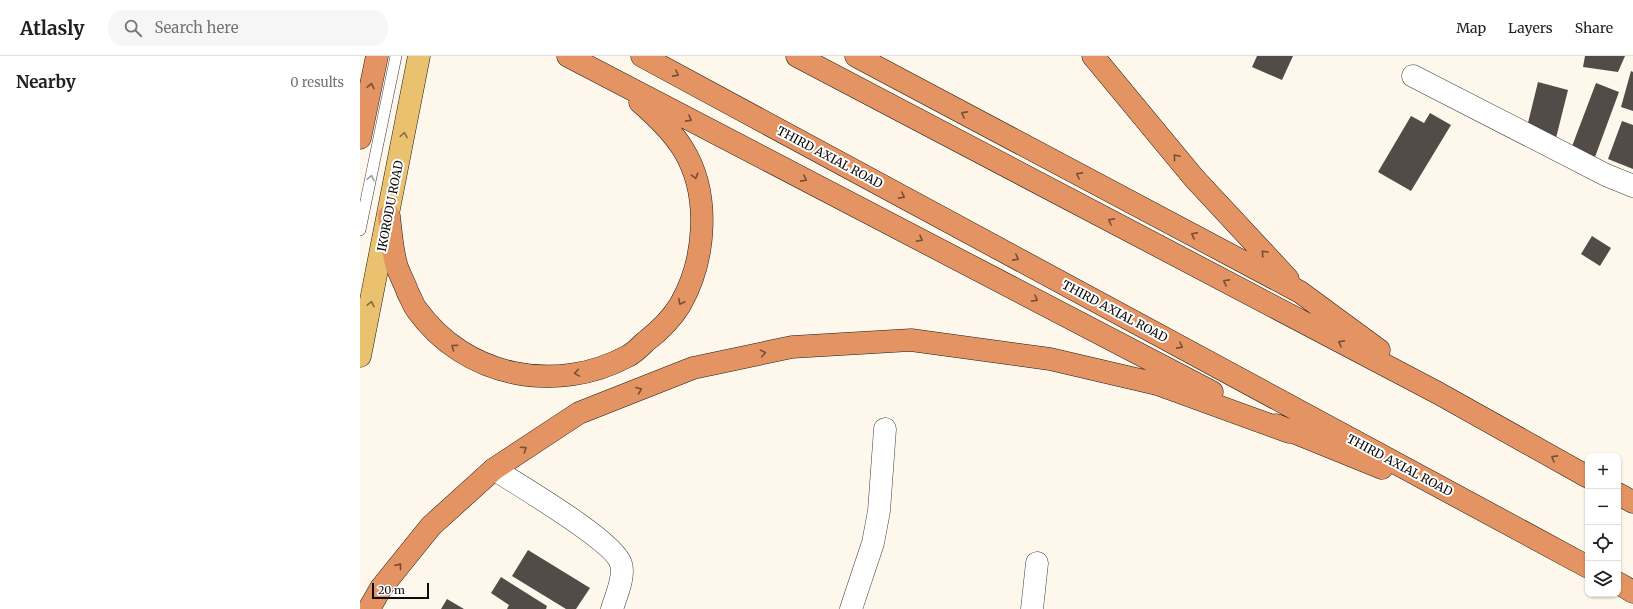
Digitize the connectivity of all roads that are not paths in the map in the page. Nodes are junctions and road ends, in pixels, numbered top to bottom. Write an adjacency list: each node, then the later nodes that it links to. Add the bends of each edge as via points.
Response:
1 (377, 56): 11 (highway, one-way to 1)
2 (396, 56): 14 (lane, one-way to 2)
3 (419, 56): 13 (main road, IKORODU ROAD, one-way to 3)
4 (568, 56): 9 (highway)
5 (642, 56): 24 (highway, THIRD AXIAL ROAD, one-way to 24)
6 (797, 56): 17 (highway, one-way to 6)
7 (856, 56): 15 (highway, one-way to 7)
8 (1093, 56): 15 (highway, one-way to 8, via 1194,178)
9 (606, 76): 13 (highway, one-way to 13, via 641,102 667,127 684,149 695,174 701,205 701,239 694,272 680,305 660,330 629,356 593,370 550,377 508,373 477,361 453,347 416,309 396,266); 19 (highway, one-way to 19)
10 (1413, 76): 12 (street)
11 (360, 138)
12 (1633, 186)
13 (389, 216): 16 (main road, IKORODU ROAD, one-way to 13)
14 (360, 230)
15 (1300, 292): 17 (highway)
16 (360, 356)
17 (1438, 393): 21 (highway, one-way to 17)
18 (885, 429): 31 (street, via 878,517 873,543)
19 (1289, 432): 20 (highway, one-way to 19, via 579,413 692,368 792,347 911,340 1050,359 1157,384); 24 (highway)
20 (494, 469): 29 (highway, one-way to 20, via 381,588 431,526); 30 (street, via 585,527 615,553 622,564)
21 (1585, 475)
22 (1621, 496): 23 (highway)
23 (1633, 502)
24 (1473, 504): 26 (highway, THIRD AXIAL ROAD)
25 (1037, 563): 32 (street)
26 (1585, 565)
27 (1621, 585): 28 (highway)
28 (1633, 592)
29 (369, 609)
30 (612, 609)
31 (851, 609)
32 (1032, 609)

